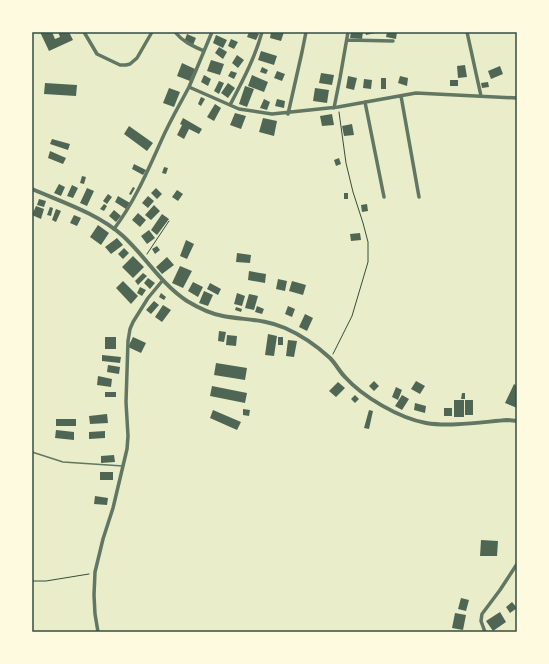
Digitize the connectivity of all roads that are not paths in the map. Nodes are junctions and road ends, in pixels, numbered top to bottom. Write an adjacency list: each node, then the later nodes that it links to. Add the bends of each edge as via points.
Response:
1 (84, 32): 2 (street, via 97,54 126,66 137,58)
2 (152, 32)
3 (175, 32): 11 (street, via 187,43)
4 (212, 32): 11 (street)
5 (262, 32): 17 (street, via 244,79)
6 (306, 32): 19 (street)
7 (348, 32): 9 (street)
8 (467, 32): 14 (street)
9 (347, 40): 10 (street); 18 (street)
10 (393, 41)
11 (204, 51): 12 (street)
12 (189, 87): 17 (street); 23 (street, via 138,191)
13 (401, 96): 14 (street, via 424,92); 16 (street); 22 (street)
14 (481, 96): 15 (street)
15 (517, 98)
16 (365, 102): 18 (street); 21 (street)
17 (230, 105): 19 (street, via 257,113)
18 (336, 107): 19 (street)
19 (288, 114)
20 (32, 189): 23 (street, via 71,205)
21 (384, 197)
22 (419, 197)
23 (114, 228): 24 (street)
24 (163, 280): 25 (street, via 177,294 205,310 221,316 271,322 308,340 331,359 344,377 360,391 408,418 441,424); 27 (street, via 148,298 130,329 126,402 128,436)
25 (517, 421)
26 (32, 452): 27 (lane, via 63,462)
27 (122, 466): 29 (street, via 95,572 94,595)
28 (517, 564): 30 (street, via 482,614 481,621)
29 (98, 632)
30 (485, 632)

